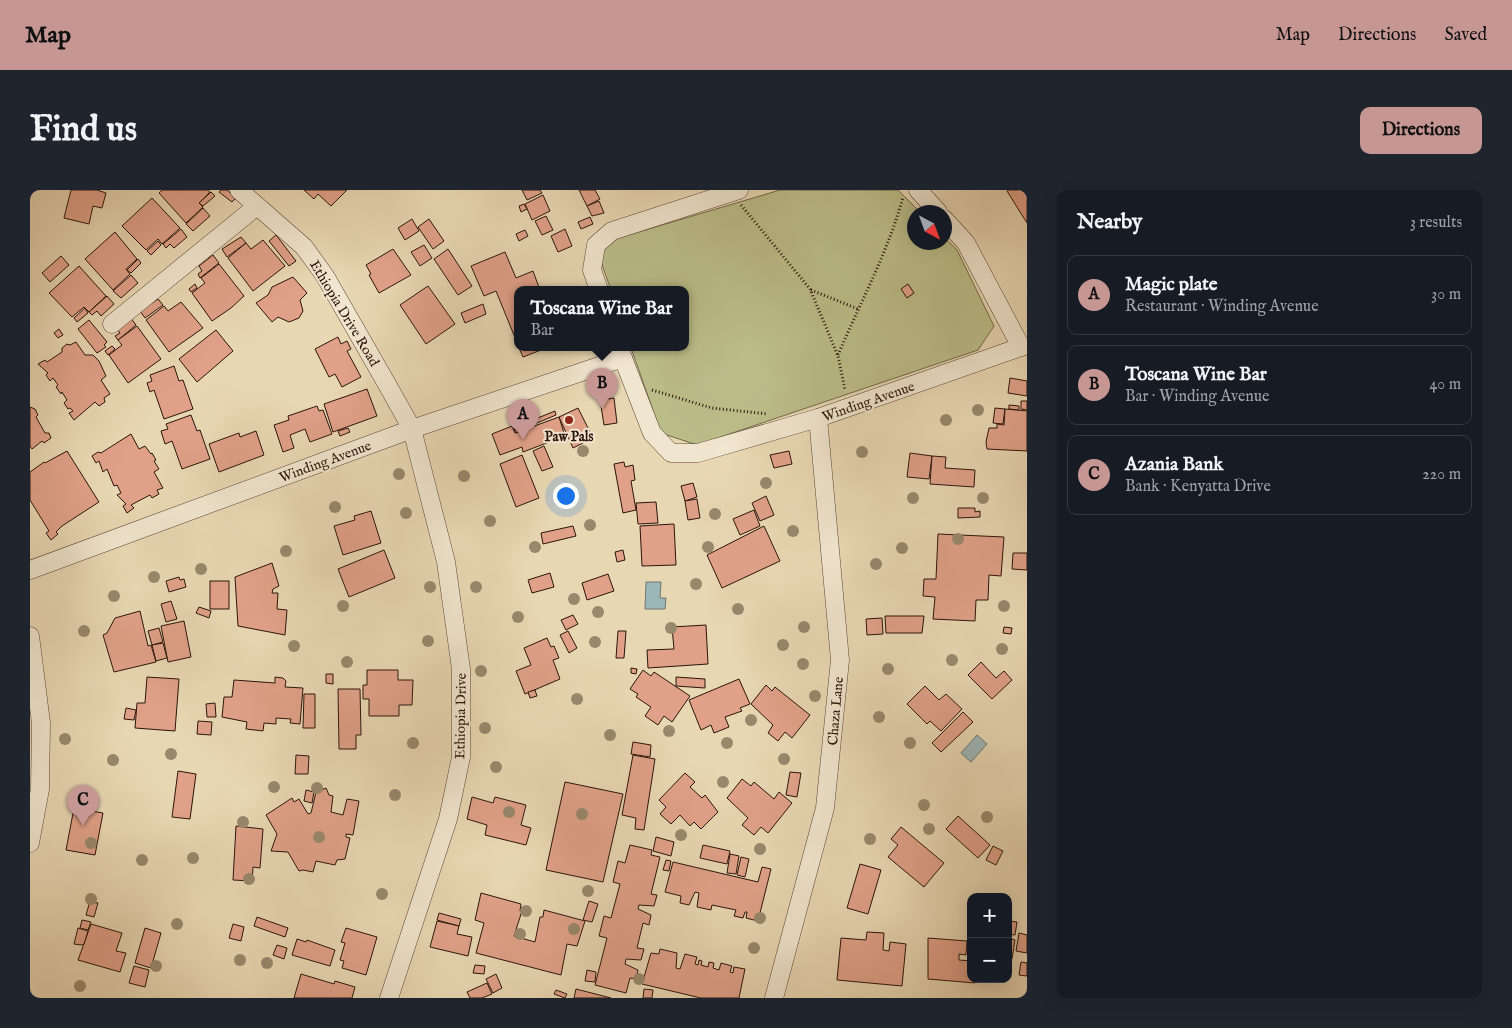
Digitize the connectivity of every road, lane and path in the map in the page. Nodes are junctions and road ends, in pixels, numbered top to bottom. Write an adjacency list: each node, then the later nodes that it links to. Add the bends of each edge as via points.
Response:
1 (239, 190): 6 (street, Ethiopia Drive Road)
2 (905, 190): 10 (path, via 892,236)
3 (918, 190): 5 (street)
4 (734, 191): 8 (street, via 612,231 596,245 592,270); 9 (path, via 765,236)
5 (932, 205)
6 (257, 206): 11 (street); 19 (street, Ethiopia Drive Road, via 304,247 325,276)
7 (952, 228): 12 (street, Winding Avenue, via 966,243)
8 (598, 286)
9 (810, 289): 10 (path); 14 (path)
10 (858, 309): 14 (path)
11 (112, 324)
12 (1024, 347): 16 (street, Winding Avenue)
13 (621, 353): 15 (street, Winding Avenue); 19 (street, Winding Avenue)
14 (838, 356): 16 (path)
15 (633, 384): 17 (path, via 712,408); 18 (street, Winding Avenue, via 652,433 671,452 698,453)
16 (849, 408): 18 (street, Winding Avenue)
17 (770, 414)
18 (818, 418): 24 (street, Chaza Lane, via 840,660 825,808)
19 (412, 429): 20 (street, Winding Avenue); 23 (street, Ethiopia Drive, via 446,562 462,669 460,756 448,819)
20 (30, 570)
21 (30, 636): 22 (street, via 41,724 40,789)
22 (30, 843)
23 (389, 998)
24 (774, 998)

